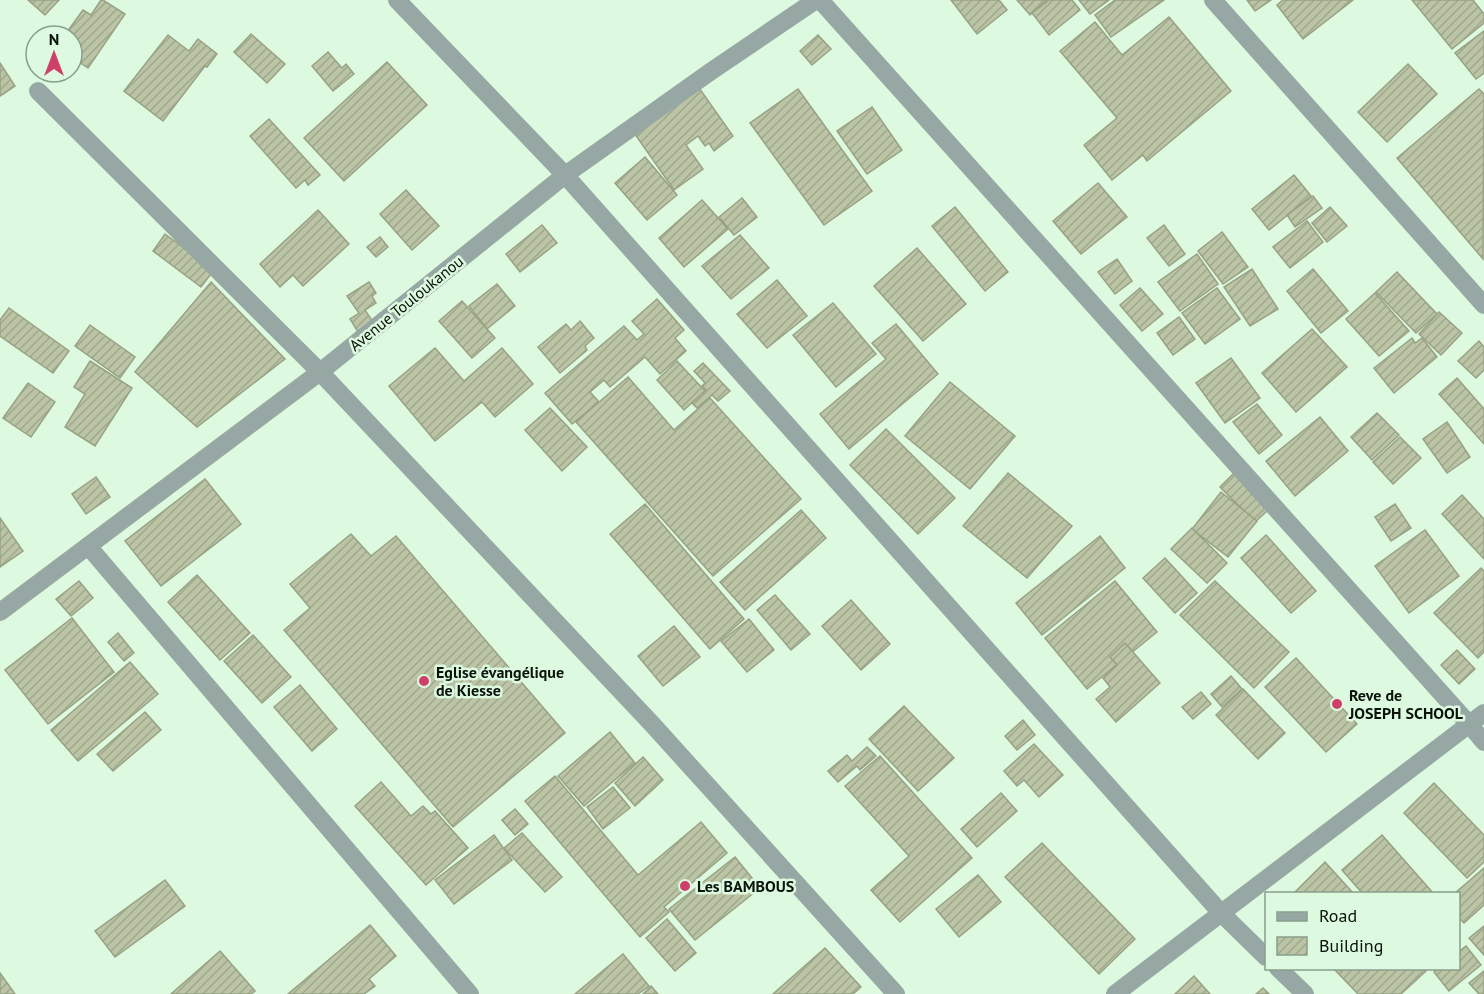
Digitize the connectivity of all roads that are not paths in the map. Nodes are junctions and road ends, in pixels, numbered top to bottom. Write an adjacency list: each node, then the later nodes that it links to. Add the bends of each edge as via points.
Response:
1 (397, 0): 5 (street)
2 (818, 0): 5 (street, Avenue Touloukanou); 10 (street)
3 (1213, 0): 6 (street)
4 (38, 92): 7 (street)
5 (565, 175): 7 (street, Avenue Touloukanou); 12 (street)
6 (1483, 302)
7 (320, 372): 8 (street, Avenue Touloukanou); 16 (street, via 652,724)
8 (87, 546): 9 (street, Avenue Touloukanou); 15 (street)
9 (0, 612)
10 (1477, 718): 11 (street); 12 (street)
11 (1484, 742)
12 (1221, 913): 13 (street); 17 (street)
13 (1265, 956)
14 (1279, 970): 18 (street)
15 (470, 994)
16 (896, 994)
17 (1115, 994)
18 (1305, 994)

